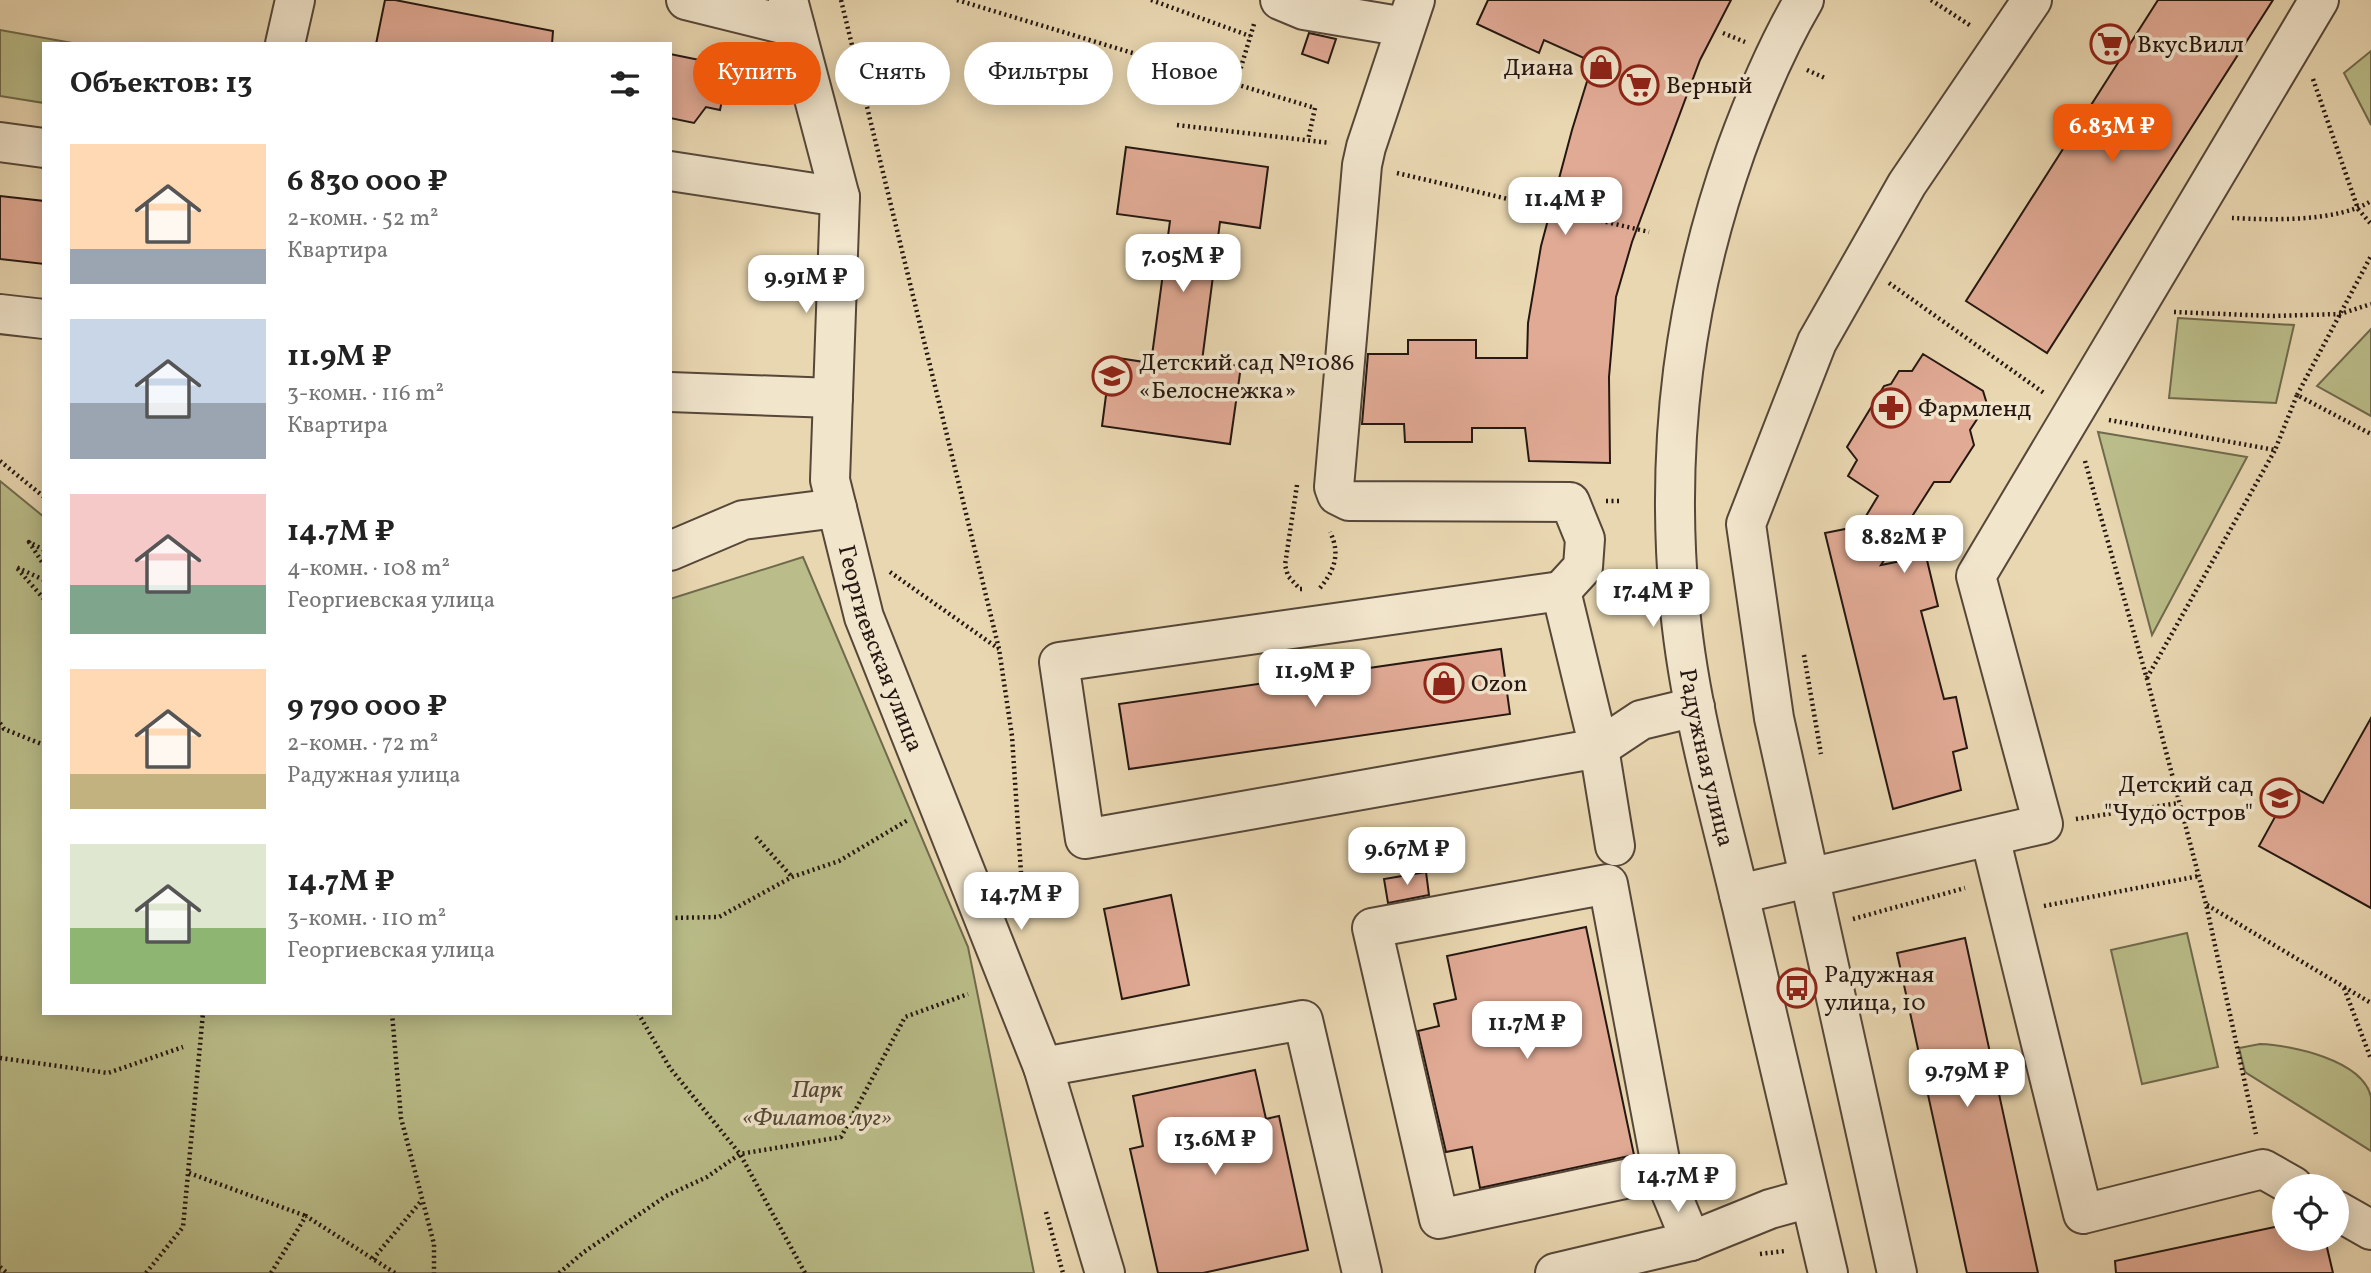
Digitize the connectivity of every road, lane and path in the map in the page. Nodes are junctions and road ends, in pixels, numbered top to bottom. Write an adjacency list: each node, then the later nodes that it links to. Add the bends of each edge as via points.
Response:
1 (295, 0): 14 (street)
2 (686, 0): 10 (street)
3 (841, 0): 52 (path)
4 (957, 0): 15 (path)
5 (1151, 0): 13 (path)
6 (2032, 0): 66 (street, via 1907,184 1817,342 1746,524 1774,718)
7 (2319, 0): 12 (street)
8 (1795, 2): 55 (street, Радужная улица, via 1721,193 1686,338 1674,495 1679,599)
9 (1288, 6): 11 (street); 13 (path)
10 (791, 13): 24 (street, Георгиевская улица)
11 (1410, 14): 22 (street)
12 (2298, 35): 26 (path); 27 (street)
13 (1250, 36): 16 (path)
14 (285, 42)
15 (1127, 51)
16 (1242, 63)
17 (1242, 86): 19 (path, via 1315,108)
18 (1177, 125): 19 (path)
19 (1308, 140): 22 (path)
20 (0, 142): 21 (street)
21 (42, 148)
22 (1364, 156): 29 (path); 50 (street, via 1334,487 1337,495 1349,501 1570,502 1585,539 1583,567)
23 (672, 171): 24 (street)
24 (840, 197): 39 (street, Георгиевская улица)
25 (2371, 201): 26 (path)
26 (2358, 209): 27 (path, via 2281,220); 28 (path)
27 (2189, 216): 33 (street)
28 (2371, 224)
29 (1649, 232)
30 (2371, 256): 35 (path)
31 (1882, 294): 40 (path, via 1889,283)
32 (2371, 304): 35 (path)
33 (2133, 310): 35 (path); 40 (street)
34 (0, 314): 36 (street)
35 (2340, 314): 38 (path)
36 (42, 319)
37 (672, 391): 39 (street)
38 (2297, 396): 41 (path); 42 (path)
39 (833, 398): 45 (street, Георгиевская улица, via 830,480)
40 (2071, 413): 42 (path); 54 (path); 62 (street, via 1976,576)
41 (2371, 435)
42 (2275, 450): 54 (path)
43 (0, 461): 44 (path)
44 (42, 495)
45 (841, 524): 47 (street, via 743,520); 52 (path); 83 (street, Георгиевская улица, via 864,617)
46 (42, 549): 48 (path, via 29,542)
47 (672, 550)
48 (42, 562)
49 (42, 579): 51 (path, via 16,567)
50 (1560, 591): 58 (street); 58 (street, via 1059,662 1085,839)
51 (42, 597)
52 (999, 649): 73 (path, via 1012,736)
53 (1803, 650): 59 (path)
54 (2147, 679): 60 (path)
55 (1695, 707): 58 (street, via 1641,720); 69 (street, Радужная улица)
56 (0, 723): 57 (path, via 4,729)
57 (42, 744)
58 (1599, 748): 65 (street)
59 (1823, 760)
60 (2179, 803): 62 (path); 67 (path)
61 (905, 822): 68 (path, via 839,861)
62 (2043, 824): 64 (street)
63 (755, 837): 68 (path)
64 (1990, 837): 66 (street); 70 (street)
65 (1615, 846)
66 (1826, 874): 69 (street); 70 (path, via 1853,919); 108 (street)
67 (2199, 876): 70 (path); 71 (path)
68 (792, 877): 72 (path, via 719,917)
69 (1739, 894): 89 (street, Радужная улица)
70 (2004, 896): 88 (street, via 2083,1214)
71 (2206, 904): 74 (path); 87 (path)
72 (672, 918)
73 (1025, 924)
74 (2344, 988): 76 (path); 82 (path)
75 (968, 994): 84 (path, via 905,1017 841,1137)
76 (2371, 1003)
77 (203, 1015): 86 (path)
78 (392, 1015): 90 (path, via 401,1118)
79 (639, 1015): 84 (path, via 670,1068)
80 (183, 1046): 81 (path, via 108,1073)
81 (0, 1058)
82 (2371, 1059)
83 (1043, 1067): 104 (street, Георгиевская улица); 105 (street, via 1303,1020)
84 (740, 1154): 102 (path, via 707,1177 666,1196); 103 (path)
85 (1662, 1171): 85 (street, via 1439,1219 1373,928 1608,884); 94 (street)
86 (188, 1173): 91 (path); 98 (path, via 184,1227)
87 (2277, 1174)
88 (2272, 1179)
89 (1810, 1198): 94 (street); 107 (street, Радужная улица)
90 (422, 1200): 95 (path); 101 (path, via 434,1244)
91 (306, 1216): 95 (path); 99 (path)
92 (2349, 1217): 93 (street)
93 (2371, 1230)
94 (1690, 1241): 106 (street)
95 (373, 1259): 100 (path)
96 (0, 1267): 97 (path)
97 (7, 1273)
98 (146, 1273)
99 (271, 1273)
100 (395, 1273)
101 (434, 1273)
102 (559, 1273)
103 (805, 1273)
104 (1105, 1273)
105 (1362, 1273)
106 (1555, 1273)
107 (1828, 1273)
108 (1896, 1273)

